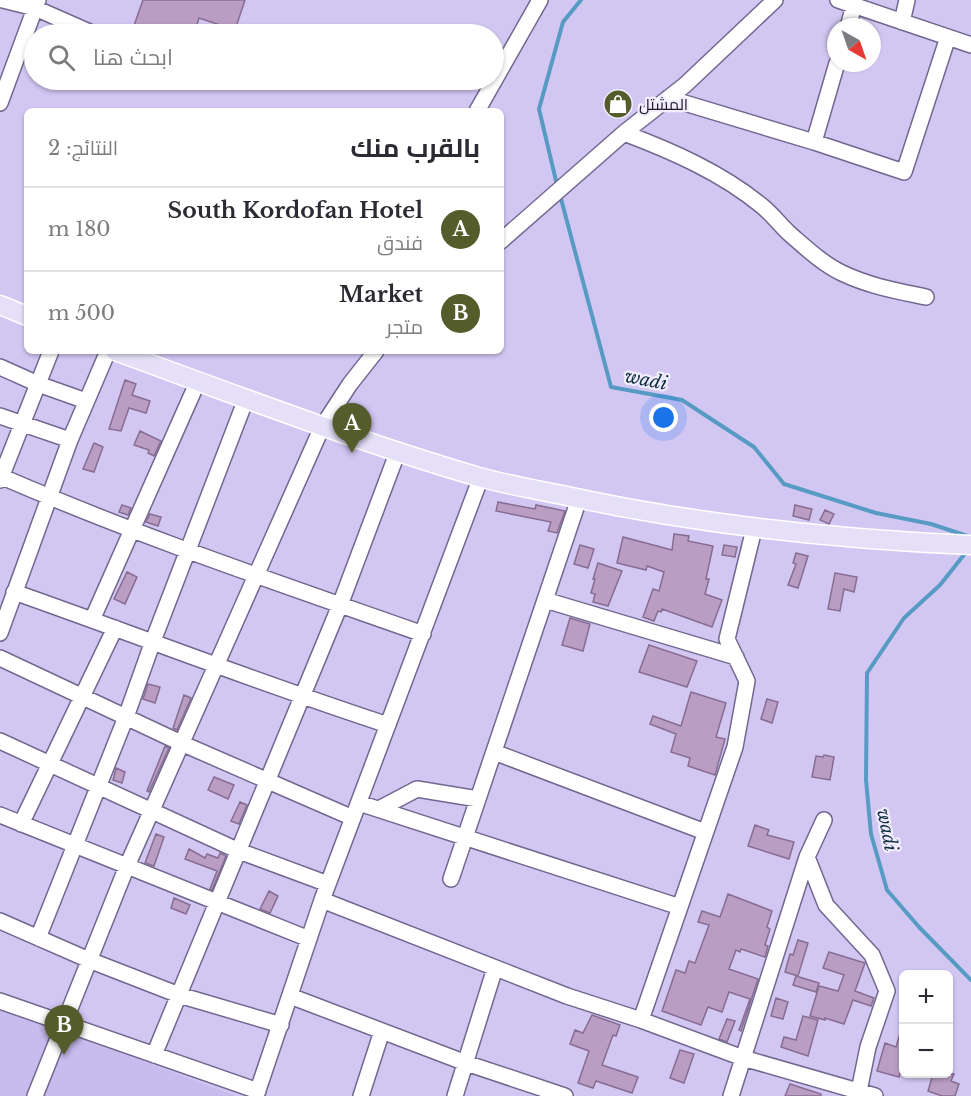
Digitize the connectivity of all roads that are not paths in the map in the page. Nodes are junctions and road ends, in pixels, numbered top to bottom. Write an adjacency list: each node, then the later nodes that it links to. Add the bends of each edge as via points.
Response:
1 (3, 0): 6 (street)
2 (540, 0): 15 (street)
3 (775, 0): 18 (street)
4 (838, 0): 7 (street)
5 (908, 0): 9 (street)
6 (37, 4): 10 (street); 11 (street)
7 (854, 5): 8 (street); 9 (street)
8 (850, 18)
9 (902, 22): 12 (street)
10 (30, 24)
11 (75, 24)
12 (948, 38): 14 (street); 22 (street, via 904,172)
13 (24, 39): 19 (street)
14 (971, 45)
15 (504, 63)
16 (834, 72): 22 (street)
17 (489, 90): 20 (street)
18 (668, 98): 21 (street); 22 (street)
19 (0, 103)
20 (479, 108)
21 (624, 133): 23 (street); 24 (street, via 667,149 716,175 762,206 840,273)
22 (814, 142)
23 (504, 238)
24 (926, 297)
25 (0, 305): 26 (main road)
26 (24, 315)
27 (50, 354): 33 (street)
28 (117, 354): 35 (street)
29 (124, 354): 32 (main road)
30 (374, 354): 38 (street)
31 (0, 368): 33 (street)
32 (198, 381): 34 (main road); 46 (street)
33 (38, 384): 35 (street); 37 (street)
34 (246, 399): 38 (main road); 48 (street)
35 (86, 402): 39 (street)
36 (0, 416): 37 (street)
37 (24, 423): 39 (street); 42 (street)
38 (322, 427): 40 (main road); 49 (street)
39 (70, 440): 43 (street)
40 (398, 451): 41 (main road); 52 (street)
41 (481, 477): 44 (main road); 56 (street)
42 (0, 478): 43 (street)
43 (49, 498): 46 (street); 50 (street)
44 (579, 499): 45 (main road); 51 (street)
45 (754, 529): 47 (main road); 58 (street, via 727,639)
46 (133, 530): 48 (street); 53 (street)
47 (971, 545)
48 (188, 550): 49 (street); 57 (street)
49 (256, 576): 52 (street); 60 (street)
50 (8, 598): 53 (street); 55 (street)
51 (545, 600): 58 (street); 67 (street)
52 (340, 605): 56 (street); 62 (street)
53 (92, 620): 54 (street)
54 (115, 628): 57 (street); 61 (street)
55 (0, 633)
56 (423, 634): 64 (street)
57 (153, 641): 60 (street); 63 (street)
58 (736, 657): 79 (street, via 747,681 735,747)
59 (0, 658): 61 (street)
60 (216, 664): 62 (street); 66 (street)
61 (83, 697): 63 (street); 68 (street)
62 (302, 697): 64 (street); 69 (street)
63 (126, 717): 66 (street); 70 (street)
64 (388, 725): 72 (street)
65 (0, 741): 68 (street)
66 (181, 743): 69 (street); 74 (street)
67 (494, 752): 71 (street); 79 (street)
68 (49, 764): 70 (street); 78 (street)
69 (268, 781): 76 (street); 82 (street)
70 (98, 786): 74 (street); 81 (street)
71 (478, 799): 73 (street, via 417,789); 80 (street)
72 (358, 803): 73 (street); 76 (street)
73 (379, 809): 80 (street)
74 (151, 810): 82 (street); 84 (street)
75 (0, 815): 78 (street)
76 (353, 818): 86 (street)
77 (824, 820): 83 (street)
78 (21, 824): 81 (street)
79 (705, 832): 89 (street)
80 (466, 838): 85 (street); 89 (street)
81 (74, 845): 84 (street); 91 (street)
82 (239, 851): 86 (street); 88 (street)
83 (807, 857): 103 (street); 106 (street, via 826,904 872,955 887,991 868,1047)
84 (126, 866): 88 (street); 93 (street)
85 (451, 879)
86 (328, 884): 87 (street)
87 (322, 900): 92 (street); 94 (street)
88 (218, 902): 92 (street); 95 (street)
89 (680, 908): 98 (street)
90 (0, 921): 91 (street)
91 (38, 938): 93 (street)
92 (309, 939): 96 (street)
93 (89, 960): 95 (street); 99 (street)
94 (495, 968): 98 (street); 104 (street)
95 (179, 995): 100 (street); 102 (street)
96 (290, 996): 100 (street); 101 (street)
97 (0, 1001): 99 (street)
98 (641, 1020): 103 (street)
99 (63, 1023): 102 (street); 109 (street)
100 (280, 1025): 107 (street)
101 (382, 1031): 104 (street); 110 (street)
102 (154, 1055): 107 (street)
103 (744, 1058): 105 (street); 112 (street)
104 (465, 1063): 108 (street); 111 (street)
105 (832, 1090): 106 (street)
106 (859, 1091): 113 (street)
107 (257, 1094)
108 (557, 1095)
109 (35, 1096)
110 (361, 1096)
111 (455, 1096)
112 (731, 1096)
113 (876, 1096)

